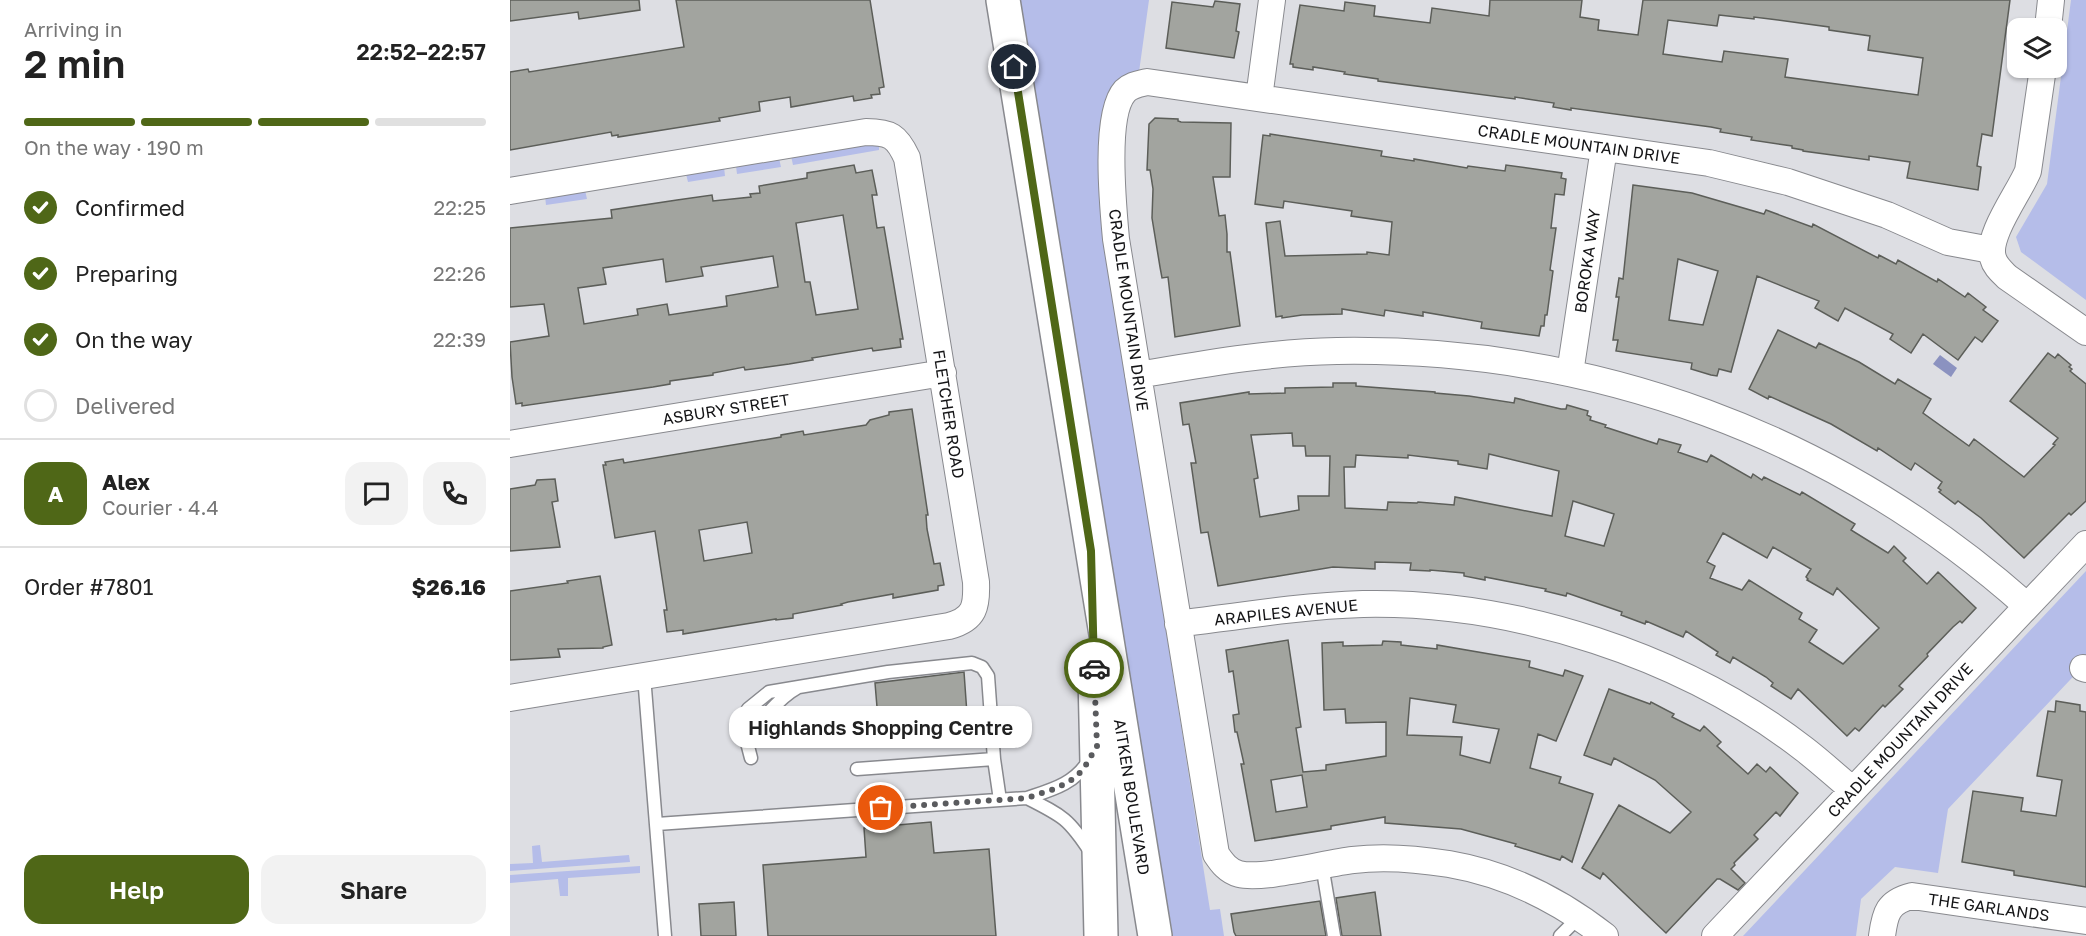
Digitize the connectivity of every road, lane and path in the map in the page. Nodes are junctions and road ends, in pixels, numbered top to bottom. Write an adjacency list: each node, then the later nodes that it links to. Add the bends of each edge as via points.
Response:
1 (1003, 0): 16 (main road, AITKEN BOULEVARD)
2 (1272, 0): 6 (street)
3 (2051, 0): 4 (street)
4 (2049, 18)
5 (2042, 78): 9 (street, via 2028,171 2002,220)
6 (1258, 98): 7 (street, CRADLE MOUNTAIN DRIVE); 13 (street, CRADLE MOUNTAIN DRIVE, via 1147,82 1131,86 1117,104 1113,126 1113,214)
7 (1604, 148): 9 (street, CRADLE MOUNTAIN DRIVE, via 1709,163 1788,182 1887,215 1948,242); 12 (street, BOROKA WAY)
8 (510, 191): 11 (street, FLETCHER ROAD, via 866,132 890,135 902,146 907,158)
9 (1992, 250): 10 (street, via 1998,268 2007,277)
10 (2086, 332)
11 (943, 373): 14 (street, ASBURY STREET); 19 (street, FLETCHER ROAD, via 976,582 975,608 970,616 949,626)
12 (1570, 374): 13 (street, via 1448,354 1336,351 1239,359); 17 (street, via 1677,401 1820,463 1923,524)
13 (1137, 375): 18 (street, CRADLE MOUNTAIN DRIVE)
14 (510, 444)
15 (2086, 544): 17 (street, CRADLE MOUNTAIN DRIVE)
16 (1091, 551): 23 (main road, AITKEN BOULEVARD); 37 (main road, AITKEN BOULEVARD)
17 (2027, 606): 27 (street, CRADLE MOUNTAIN DRIVE)
18 (1178, 624): 27 (street, ARAPILES AVENUE, via 1364,604 1467,611 1547,627 1630,654 1688,679 1771,726); 31 (street, CRADLE MOUNTAIN DRIVE, via 1216,854 1231,871 1251,875)
19 (644, 676): 21 (street, FLETCHER ROAD); 30 (lane)
20 (800, 686): 22 (lane, via 784,697); 22 (lane, via 769,692 748,709 743,723); 25 (lane, via 978,664 988,676)
21 (510, 698)
22 (747, 744): 24 (lane)
23 (1097, 746): 28 (lane, via 1073,779); 32 (main road, AITKEN BOULEVARD)
24 (751, 758)
25 (994, 759): 26 (lane); 29 (lane)
26 (857, 769)
27 (1853, 790): 41 (street, CRADLE MOUNTAIN DRIVE)
28 (1027, 798): 29 (lane); 32 (lane, via 1060,814 1075,829)
29 (1000, 800): 30 (lane)
30 (657, 824): 35 (lane)
31 (1322, 865): 33 (street, CRADLE MOUNTAIN DRIVE, via 1378,859 1450,864 1518,884); 38 (lane)
32 (1099, 867): 36 (main road, AITKEN BOULEVARD)
33 (1579, 917): 39 (lane); 40 (street, CRADLE MOUNTAIN DRIVE)
34 (2086, 921): 42 (street, THE GARLANDS, via 1912,896 1894,903 1888,910)
35 (665, 936)
36 (1101, 936)
37 (1155, 936)
38 (1334, 936)
39 (1560, 936)
40 (1605, 936)
41 (1714, 936)
42 (1882, 936)

